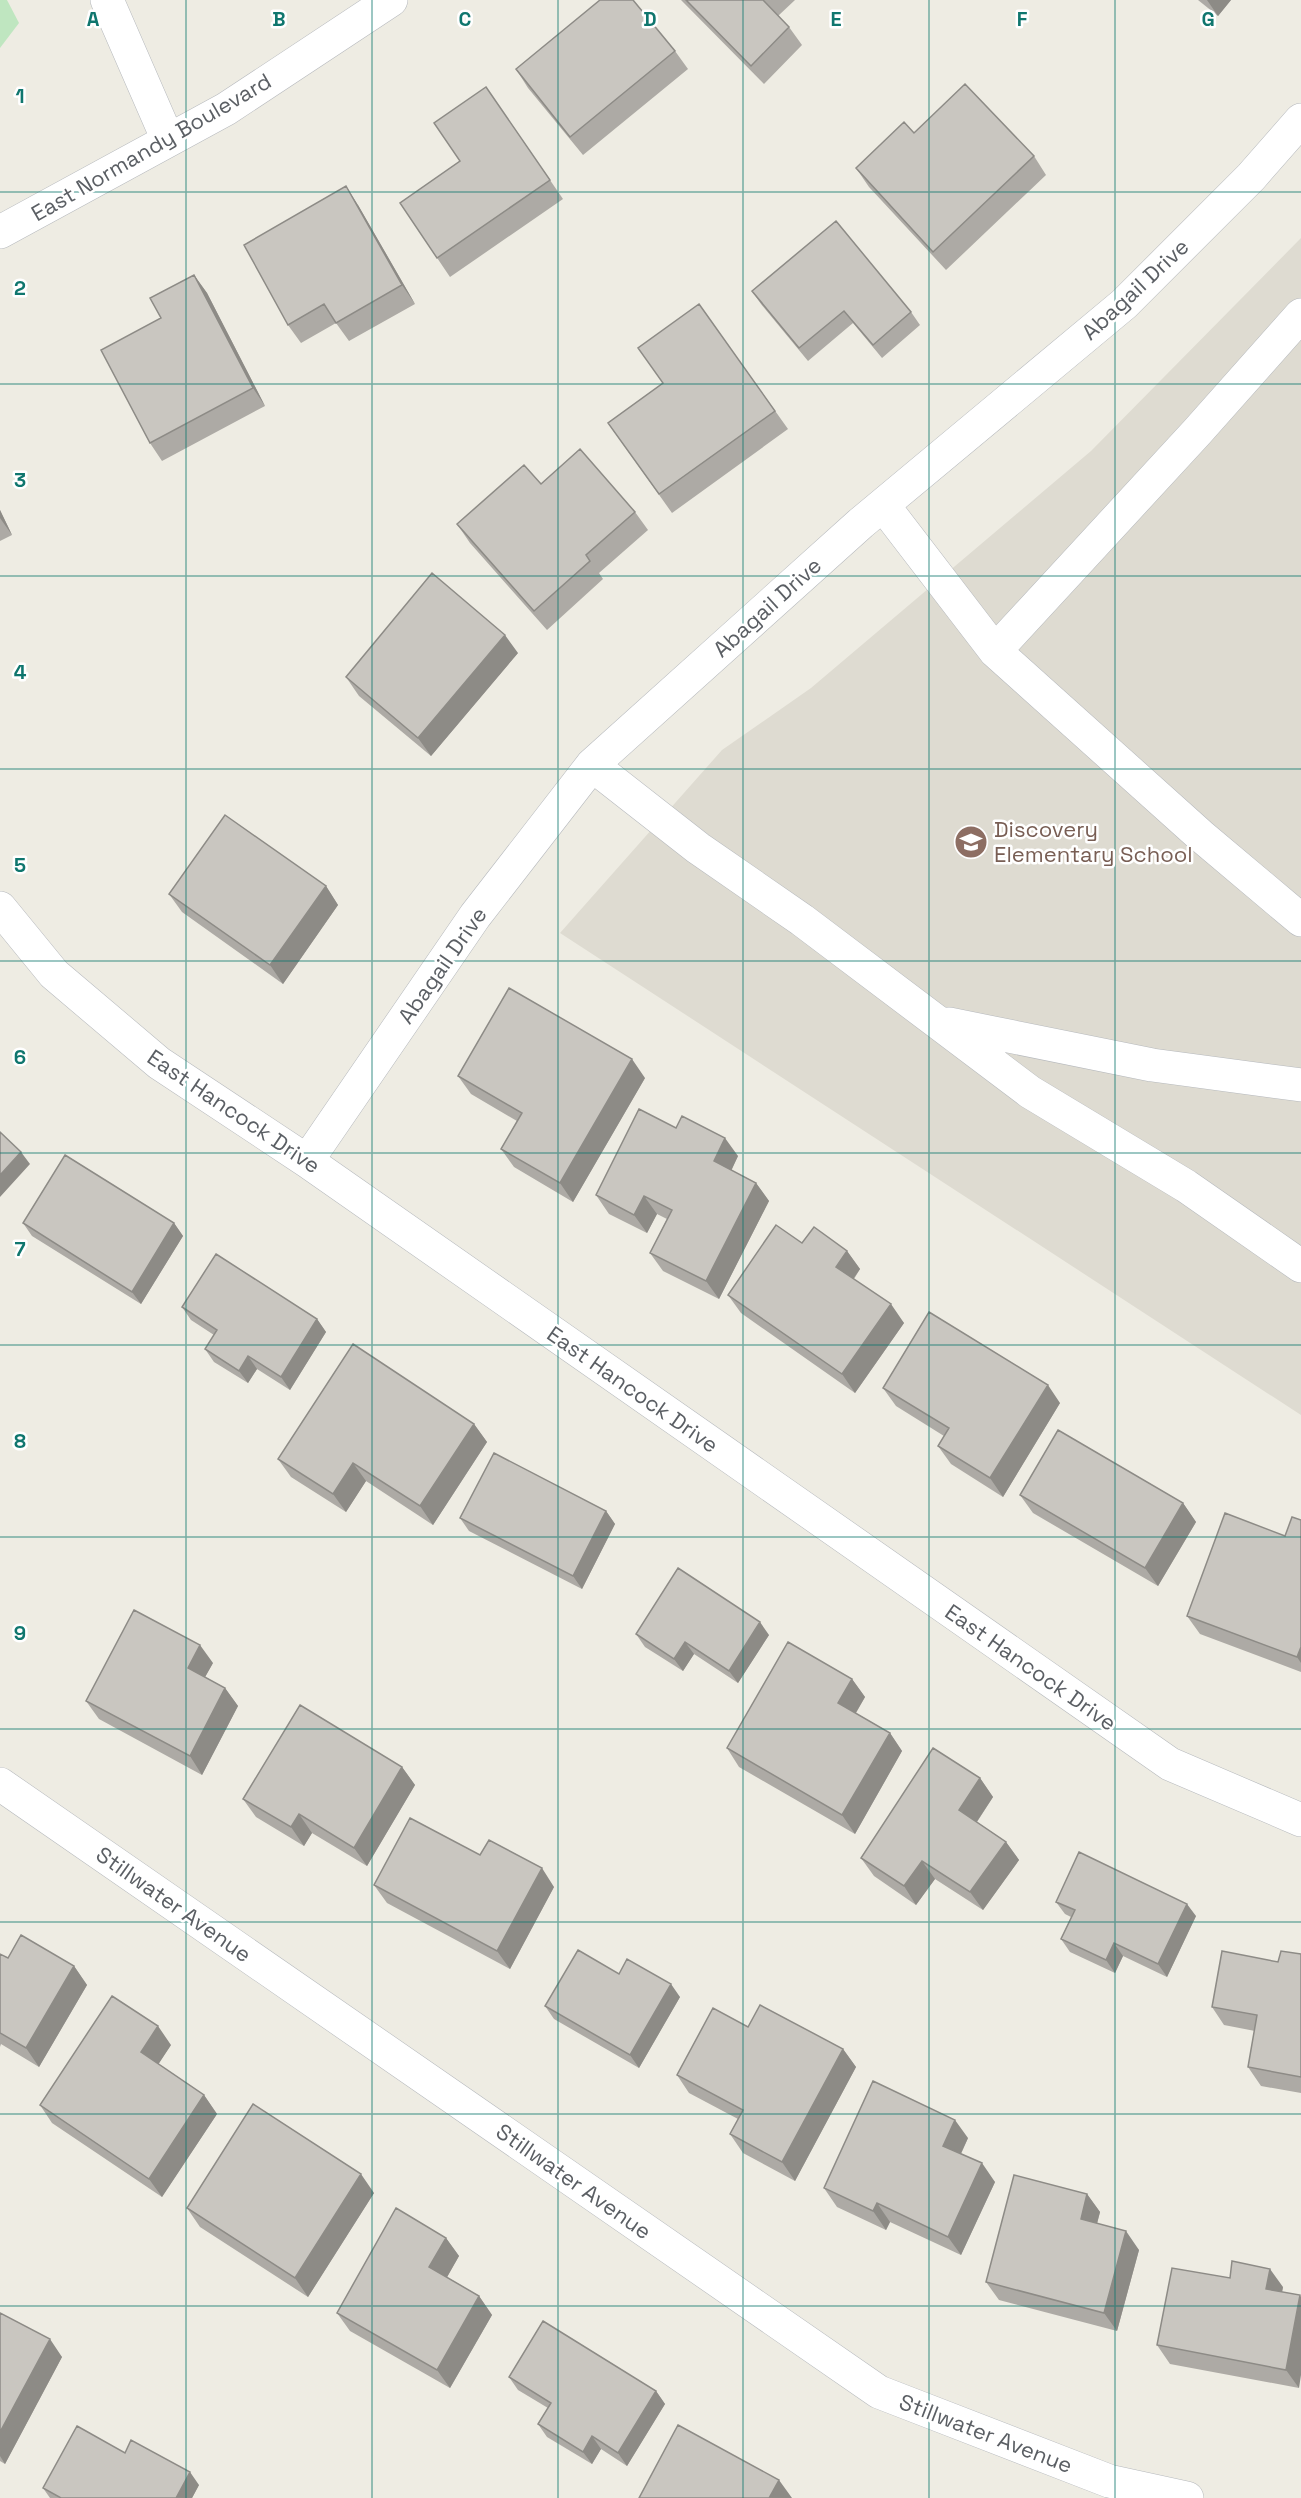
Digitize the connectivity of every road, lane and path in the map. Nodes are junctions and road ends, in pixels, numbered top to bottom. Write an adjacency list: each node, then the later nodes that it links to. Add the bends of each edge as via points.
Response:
1 (107, 0): 4 (street)
2 (391, 0): 4 (street, East Normandy Boulevard, via 226,109)
3 (1296, 134): 7 (street, Abagail Drive, via 1124,304)
4 (168, 140): 5 (street, East Normandy Boulevard)
5 (0, 232)
6 (1301, 315): 8 (street)
7 (883, 505): 8 (street); 9 (street, Abagail Drive)
8 (995, 651): 11 (street)
9 (592, 765): 12 (street, via 698,848); 14 (street, Abagail Drive, via 475,916)
10 (0, 908): 14 (street, East Hancock Drive, via 54,974 159,1063)
11 (1301, 920)
12 (941, 1023): 13 (street, via 1152,1065); 15 (street, via 1030,1092 1186,1186)
13 (1301, 1085)
14 (307, 1161): 17 (street, East Hancock Drive, via 1170,1764)
15 (1301, 1266)
16 (0, 1784): 18 (street, Stillwater Avenue, via 879,2392 1109,2481)
17 (1301, 1820)
18 (1187, 2498)

